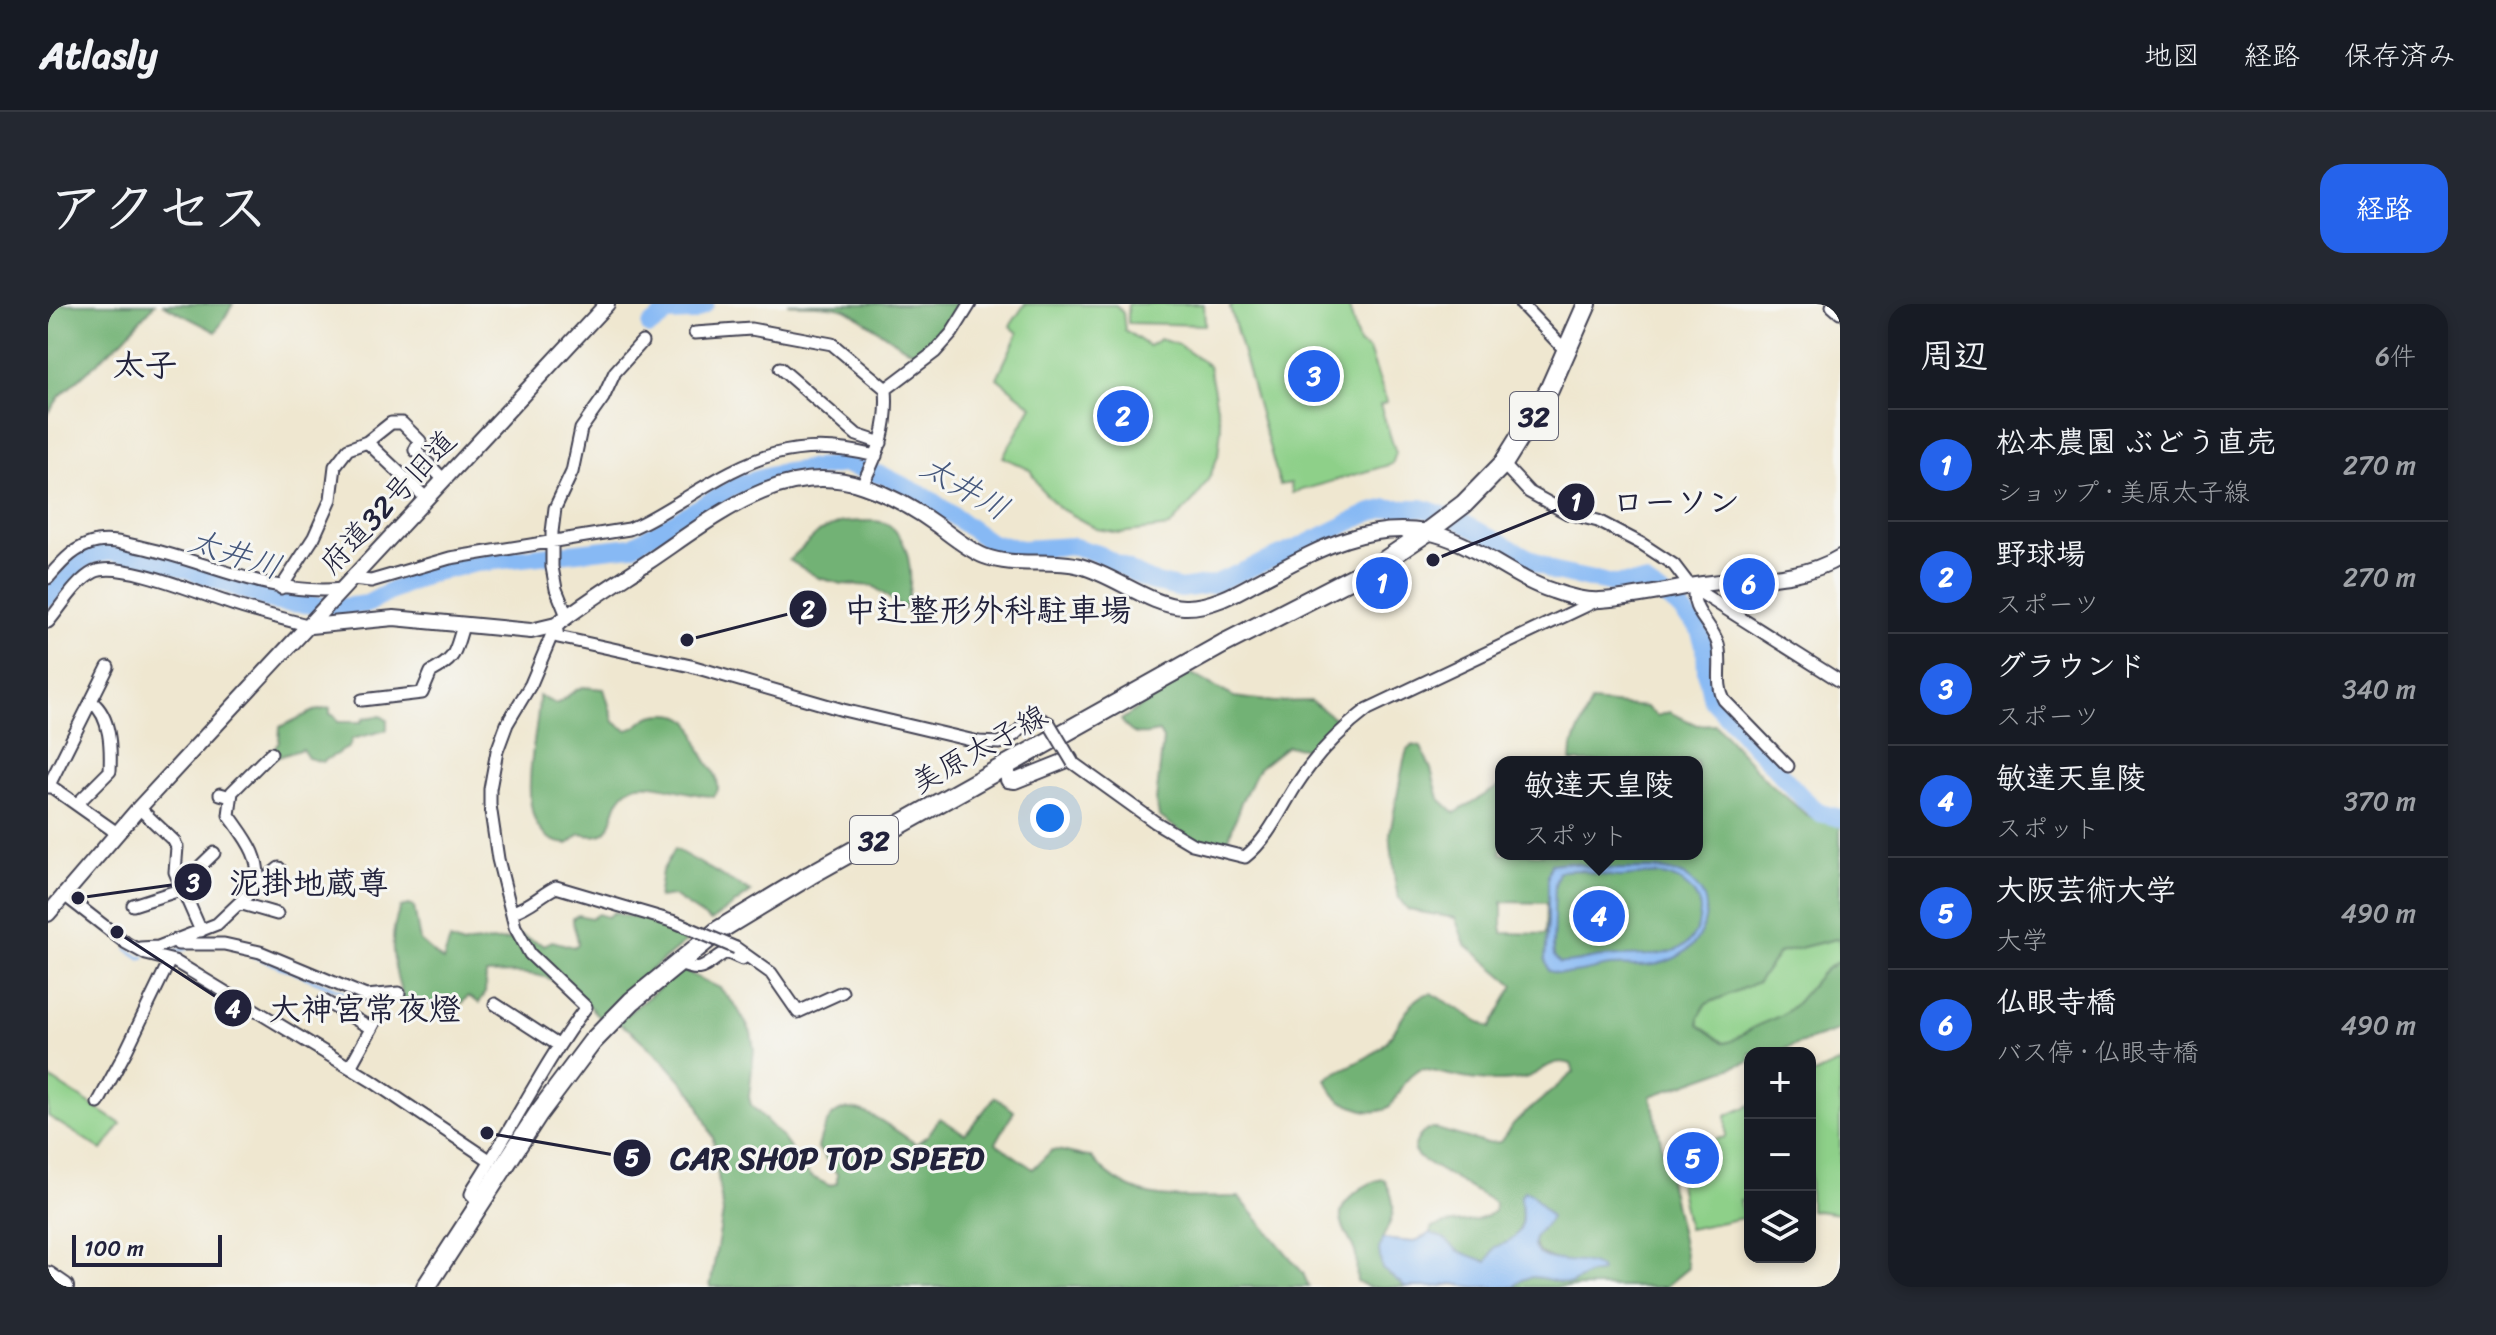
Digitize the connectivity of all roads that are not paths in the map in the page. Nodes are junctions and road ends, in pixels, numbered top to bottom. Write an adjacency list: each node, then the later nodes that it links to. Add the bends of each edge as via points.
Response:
1 (607, 304): 14 (street, 府道32号旧道)
2 (970, 304): 9 (street, via 935,352)
3 (1521, 304): 7 (street)
4 (1587, 304): 7 (main road, 美原太子線 / 32)
5 (695, 333): 9 (street, via 751,329 832,344)
6 (642, 342): 18 (street, via 615,372 581,429 572,472 555,508)
7 (1567, 352): 13 (main road, 美原太子線 / 32)
8 (780, 368): 11 (street, via 857,435)
9 (886, 389): 11 (street, via 888,415)
10 (367, 442): 14 (street, via 391,423 402,423 420,441 415,450); 16 (street); 23 (street, via 348,449 335,466 331,499)
11 (881, 443): 12 (street)
12 (876, 457): 15 (street); 18 (street, via 818,447 777,452 720,477 650,521)
13 (1503, 464): 17 (main road, 美原太子線 / 32); 22 (street, via 1529,492 1567,513 1598,521 1674,565)
14 (444, 480): 16 (street, 府道32号旧道)
15 (863, 483): 17 (street, via 909,506 984,556 1065,562 1184,607 1232,595 1323,546 1385,529); 26 (street, via 801,480 747,497)
16 (427, 499): 21 (street, 府道32号旧道)
17 (1432, 529): 24 (street, via 1533,584); 35 (main road, 美原太子線 / 32, via 1381,563 1223,644)
18 (553, 543): 21 (street, via 450,558); 26 (street)
19 (1840, 557): 22 (street, via 1806,572)
20 (48, 578): 23 (street, via 78,548 109,540)
21 (345, 587): 23 (street, via 314,592); 27 (street, 府道32号旧道)
22 (1690, 587): 24 (street); 30 (street); 36 (street, via 1694,605 1717,643 1719,691)
23 (281, 588)
24 (1597, 601): 34 (street, via 1368,709 1310,764 1263,839 1245,857 1192,844)
25 (49, 619): 27 (street, via 86,578 108,569)
26 (562, 620): 28 (street, via 531,631); 34 (street, bridge, via 558,637 691,666 947,736 1000,743 1034,716 1049,723); 48 (street, via 507,724 490,789 498,859)
27 (314, 622): 28 (street, via 394,618); 39 (street, 府道32号旧道)
28 (463, 626): 31 (street, via 453,657 431,672 422,693)
29 (108, 667): 32 (street)
30 (1840, 681)
31 (362, 700)
32 (92, 702): 37 (street); 38 (street, via 111,743 110,771)
33 (271, 753): 43 (street, via 226,795 229,815 253,848)
34 (1071, 761): 35 (street, via 1015,781 1008,780)
35 (1008, 766): 55 (main road, 美原太子線 / 32, via 810,875 719,930)
36 (1788, 766)
37 (49, 786): 38 (street)
38 (77, 804): 40 (street)
39 (139, 808): 40 (street, 府道32号旧道); 44 (street, via 174,841 175,872)
40 (117, 833): 45 (street, 府道32号旧道)
41 (210, 854): 44 (street)
42 (279, 868): 43 (street)
43 (257, 886): 46 (street)
44 (182, 887): 47 (street); 51 (street)
45 (63, 894): 49 (street, 府道32号旧道); 53 (street, via 110,933)
46 (239, 903): 50 (street); 51 (street)
47 (133, 905)
48 (512, 912): 56 (street, bridge, via 556,887 675,922 736,948); 61 (street, via 530,954 586,1007)
49 (48, 914)
50 (277, 914)
51 (201, 931): 52 (street)
52 (169, 944): 53 (street); 58 (street, via 224,944 260,952 366,996)
53 (140, 948): 54 (street)
54 (170, 960): 62 (street); 63 (street)
55 (677, 963): 56 (street, via 701,969 726,952); 65 (main road, 美原太子線 / 32, via 592,1042)
56 (763, 967): 57 (street, via 798,1012)
57 (842, 992)
58 (399, 993)
59 (324, 1001): 62 (street, via 374,1024)
60 (495, 1004): 61 (street)
61 (558, 1045): 64 (street)
62 (350, 1067): 64 (street)
63 (98, 1103)
64 (491, 1161): 65 (street, via 471,1194)
65 (480, 1203): 68 (main road, 美原太子線 / 32)
66 (48, 1276): 67 (main road)
67 (64, 1287)
68 (426, 1287)

